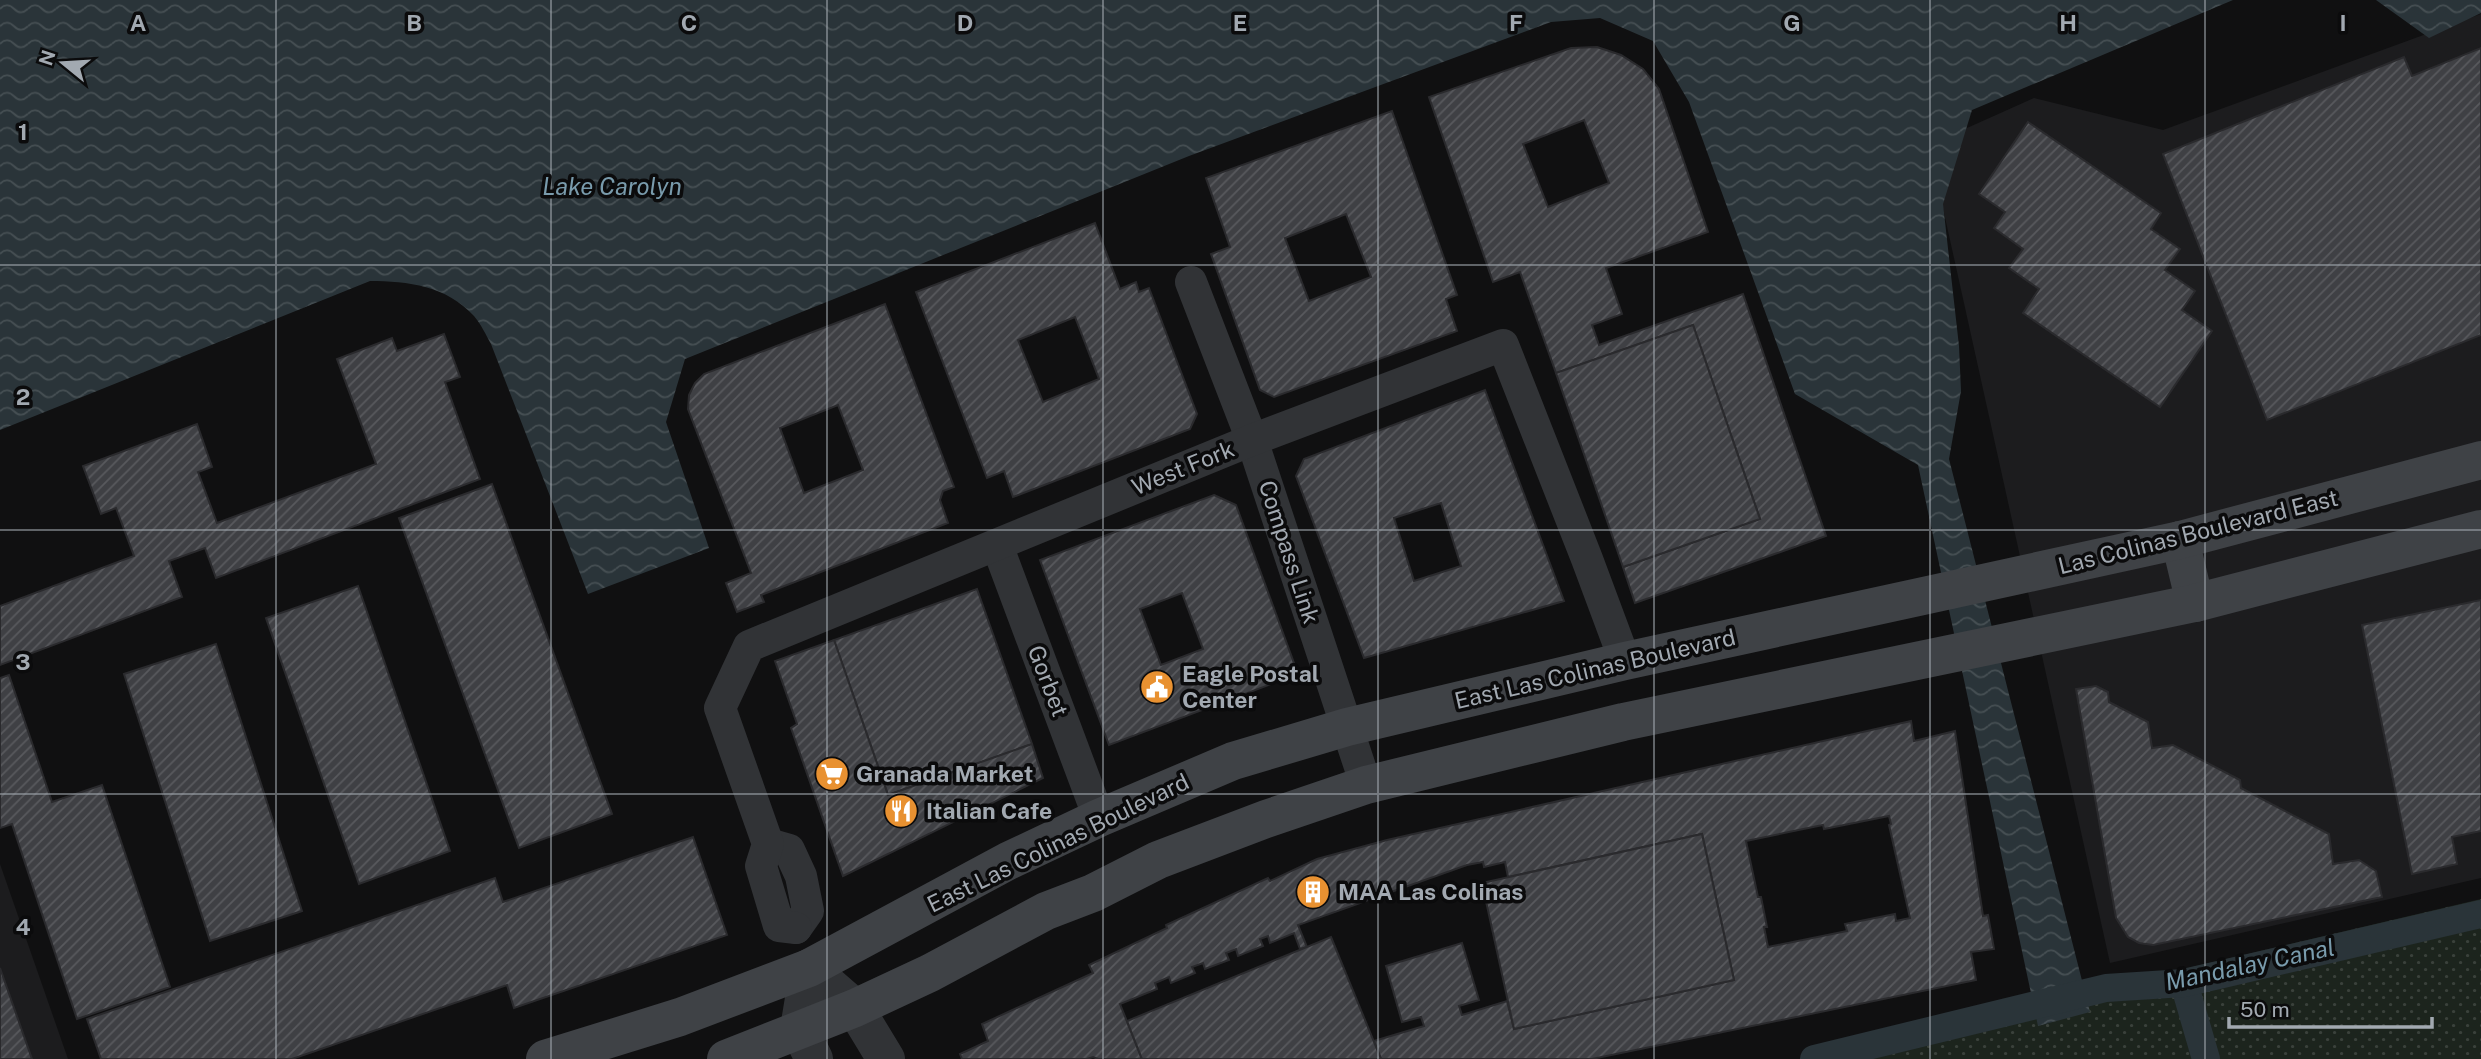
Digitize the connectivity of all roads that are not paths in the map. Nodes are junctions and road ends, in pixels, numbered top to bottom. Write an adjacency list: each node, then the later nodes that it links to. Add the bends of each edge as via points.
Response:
1 (1191, 282): 2 (street, Compass Link)
2 (1252, 440): 6 (street, West Fork); 9 (street, West Fork, via 1503,345); 10 (street, Compass Link)
3 (2481, 460): 5 (main road, Las Colinas Boulevard East)
4 (2481, 529): 8 (main road)
5 (2180, 540): 7 (main road, Las Colinas Boulevard East); 8 (main road)
6 (997, 544): 12 (street, Gorbet); 13 (street, West Fork, via 749,646 720,708 768,844 789,850 801,876 808,911 796,928)
7 (1914, 598): 9 (main road, East Las Colinas Boulevard)
8 (2195, 603): 11 (main road, via 1623,722)
9 (1625, 661): 10 (main road, East Las Colinas Boulevard)
10 (1348, 727): 11 (street, Compass Link); 12 (main road, East Las Colinas Boulevard, via 1233,761)
11 (1366, 786): 14 (main road, via 1158,860)
12 (1099, 818): 13 (main road, East Las Colinas Boulevard, via 1008,861)
13 (809, 968): 14 (street); 15 (street); 16 (main road, East Las Colinas Boulevard, via 680,1017)
14 (855, 1008): 15 (main road); 18 (street)
15 (806, 1044): 17 (main road)
16 (545, 1059)
17 (726, 1059)
18 (886, 1059)

